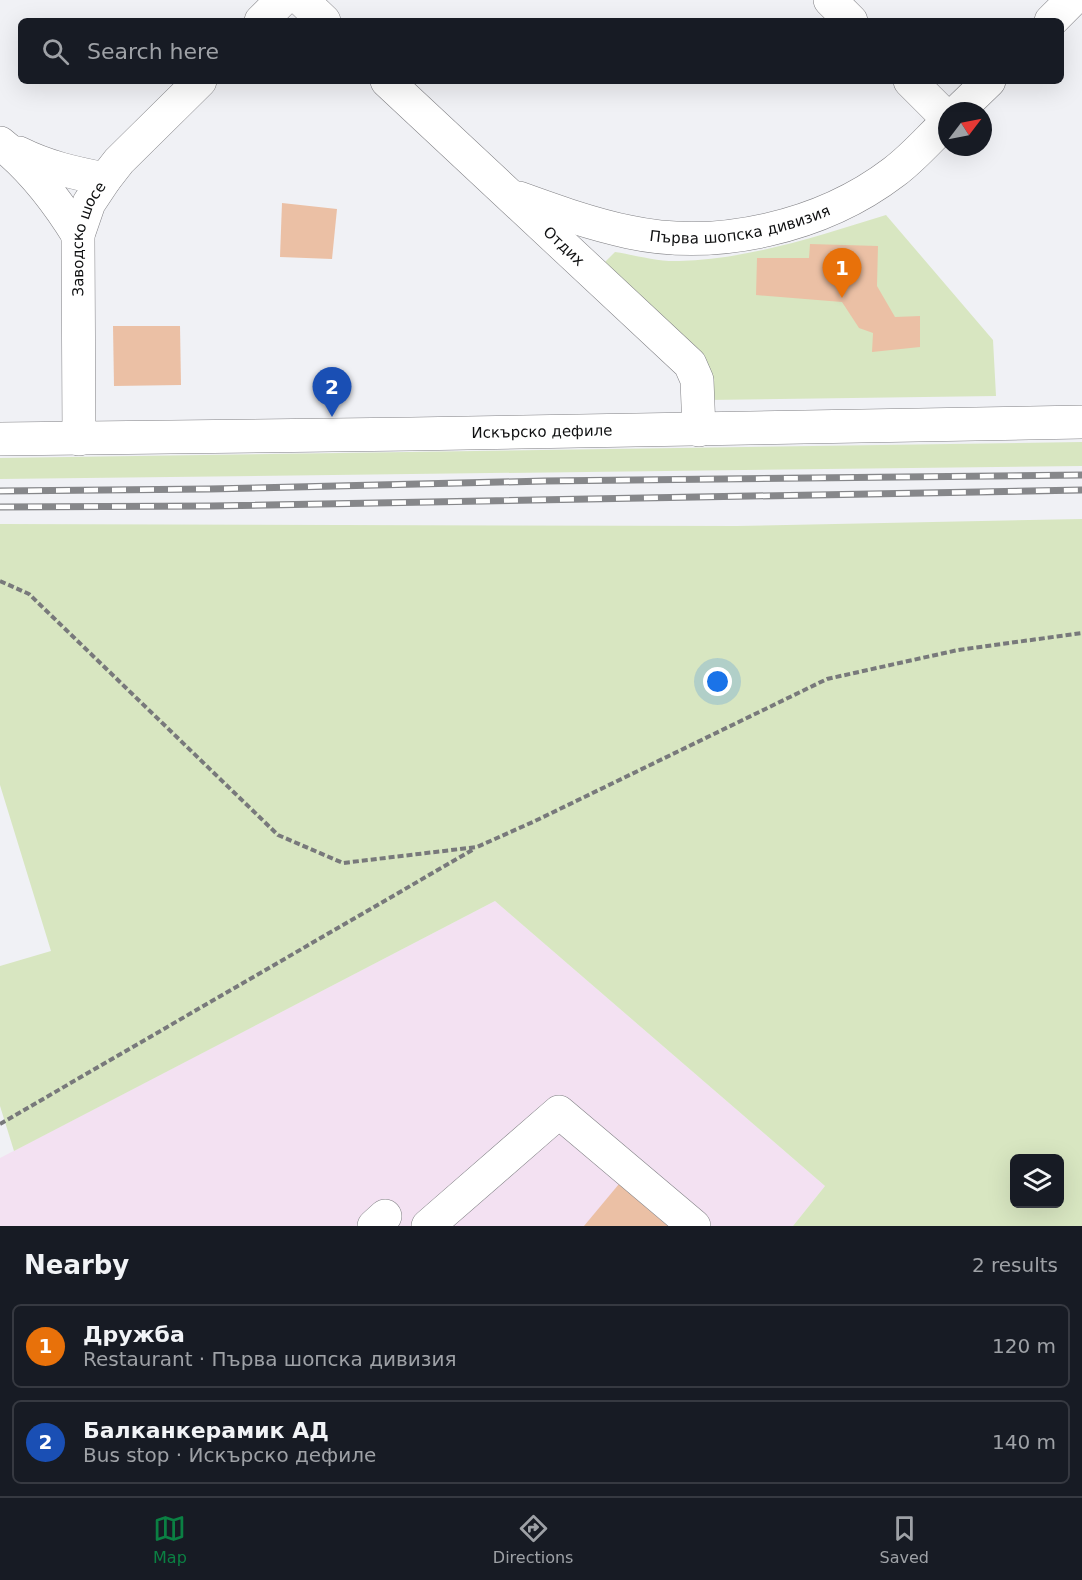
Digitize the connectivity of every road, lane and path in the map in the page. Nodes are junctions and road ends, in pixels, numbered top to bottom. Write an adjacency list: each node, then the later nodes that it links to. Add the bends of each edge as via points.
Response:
1 (282, 0): 5 (street)
2 (302, 0): 6 (street)
3 (830, 0): 7 (street)
4 (1072, 0): 8 (street)
5 (264, 18)
6 (321, 18)
7 (848, 18)
8 (1054, 18)
9 (197, 84): 17 (street, Заводско шосе)
10 (390, 84): 18 (street, Отдих)
11 (913, 84): 14 (street)
12 (986, 84): 13 (street)
13 (967, 102)
14 (938, 111)
15 (938, 129): 18 (street, Първа шопска дивизия, via 896,172 852,200 801,221 754,232 693,239 630,233)
16 (2, 145): 17 (street, via 43,165); 19 (street, via 56,200)
17 (105, 179): 19 (street, Заводско шосе, via 89,203)
18 (506, 194): 21 (street, Отдих, via 690,364 697,380)
19 (78, 235): 23 (street, Заводско шосе)
20 (1082, 422): 21 (street, Искърско дефиле)
21 (699, 430): 23 (street, Искърско дефиле)
22 (0, 439): 23 (street, Искърско дефиле)
23 (79, 439)
24 (0, 581): 26 (path, via 29,594 278,835 343,862)
25 (1082, 633): 26 (path, via 958,650 827,679)
26 (477, 847): 27 (path)
27 (0, 1124)
28 (428, 1226): 29 (street, via 559,1112)
29 (694, 1226)

